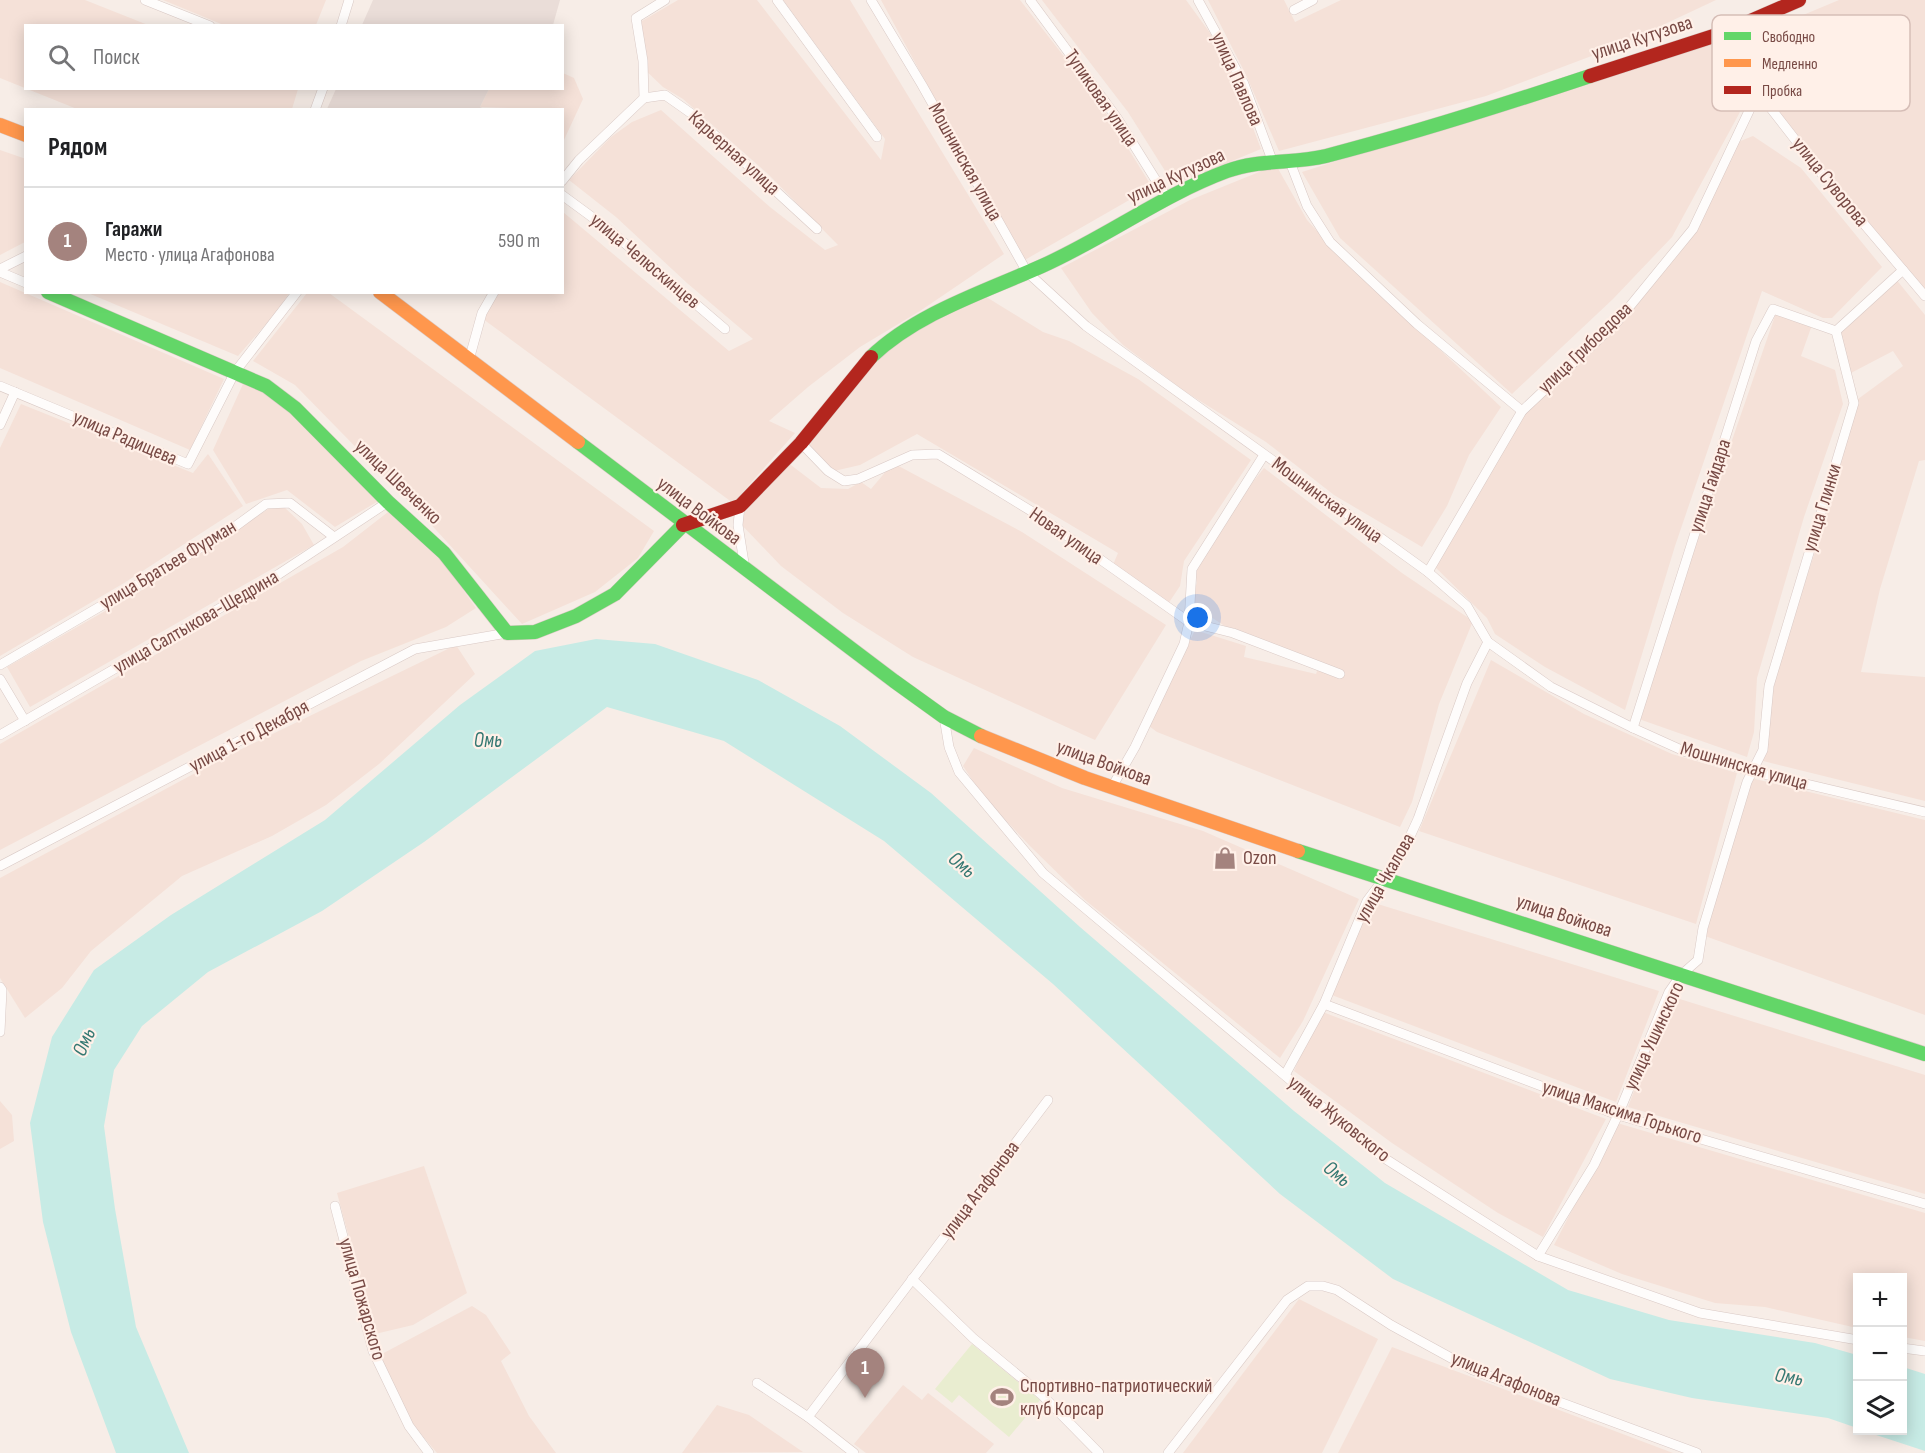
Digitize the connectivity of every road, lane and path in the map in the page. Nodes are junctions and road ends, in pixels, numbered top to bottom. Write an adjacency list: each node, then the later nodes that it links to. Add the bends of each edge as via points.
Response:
1 (145, 0): 12 (street)
2 (349, 0): 13 (street)
3 (665, 0): 16 (street, via 636,18)
4 (777, 0): 22 (street)
5 (871, 0): 32 (street, Мошнинская улица)
6 (1030, 0): 27 (street, Тупиковая улица, via 1117,118)
7 (1198, 0): 23 (street, улица Павлова, via 1244,84)
8 (1313, 0): 10 (street)
9 (1799, 0): 11 (street, улица Кутузова)
10 (1294, 10)
11 (1764, 15)
12 (205, 24)
13 (342, 24)
14 (1712, 37): 24 (street, улица Кутузова, via 1451,122)
15 (322, 90): 17 (street)
16 (644, 98): 25 (street); 28 (street, Карьерная улица, via 665,95 692,114)
17 (316, 108)
18 (1749, 111): 45 (street, улица Грибоедова, via 1693,229 1617,322)
19 (1773, 111): 30 (street, улица Суворова)
20 (0, 125): 21 (street)
21 (24, 134)
22 (877, 137)
23 (1272, 160): 24 (street, улица Кутузова); 27 (street, улица Кутузова, via 1227,171)
24 (1290, 162): 45 (street, via 1307,206 1330,242 1417,324)
25 (564, 179)
26 (564, 196): 39 (street, улица Челюскинцев)
27 (1167, 198): 32 (street, улица Кутузова, via 1060,258)
28 (817, 229)
29 (24, 257): 31 (street)
30 (1903, 270): 38 (street, улица Суворова); 40 (street)
31 (0, 271): 33 (street)
32 (1027, 272): 47 (street, улица Кутузова, via 891,338); 48 (street, Мошнинская улица, via 1086,326)
33 (24, 282)
34 (53, 294): 42 (street, улица Шевченко)
35 (295, 294): 42 (street)
36 (383, 294): 41 (street, улица Войкова)
37 (493, 294): 41 (street, via 482,313)
38 (1925, 296)
39 (725, 329)
40 (1836, 331): 63 (street, улица Гайдара, via 1773,309 1756,340); 65 (street, улица Глинки, via 1854,403 1769,686 1763,750)
41 (469, 360): 51 (street, улица Войкова)
42 (235, 372): 44 (street, улица Радищева, via 189,464); 49 (street, улица Шевченко, via 266,386 295,408)
43 (0, 386): 44 (street, улица Радищева)
44 (15, 392): 46 (street)
45 (1522, 411): 54 (street, улица Грибоедова)
46 (0, 424)
47 (801, 443): 50 (street, улица Кутузова); 55 (street, Новая улица, via 843,481 858,479 912,455 938,454 1036,514)
48 (1264, 455): 54 (street, Мошнинская улица); 55 (street, via 1192,569)
49 (388, 502): 52 (street, улица Салтыкова-Щедрина); 56 (street, улица Шевченко, via 444,553)
50 (740, 506): 51 (street, улица Кутузова); 53 (street, via 738,525)
51 (684, 524): 53 (street, улица Войкова); 56 (street, via 615,594 576,616 535,632)
52 (334, 537): 58 (street, улица Братьев Фурман, via 290,503 266,504 230,531); 62 (street, улица Салтыкова-Щедрина, via 279,574)
53 (745, 570): 61 (street, улица Войкова)
54 (1428, 572): 57 (street, Мошнинская улица, via 1467,606)
55 (1189, 622): 59 (street, Новая улица, via 1233,633); 66 (street, via 1184,644)
56 (507, 633): 68 (street, улица 1-го Декабря, via 415,648)
57 (1488, 642): 63 (street, Мошнинская улица, via 1551,687); 69 (street, улица Чкалова, via 1467,683 1418,819 1401,856)
58 (0, 665)
59 (1340, 674)
60 (0, 679): 62 (street)
61 (944, 717): 66 (street, улица Войкова, via 998,745); 75 (street, улица Жуковского, via 948,747 959,772 1043,873)
62 (25, 721): 64 (street, улица Салтыкова-Щедрина)
63 (1633, 728): 65 (street, Мошнинская улица, via 1686,752)
64 (0, 735)
65 (1751, 771): 67 (street, Мошнинская улица); 70 (street, улица Ушинского, via 1703,928 1698,960)
66 (1112, 787): 69 (street, улица Войкова)
67 (1925, 812)
68 (0, 866)
69 (1382, 879): 70 (street, улица Войкова); 72 (street, улица Чкалова, via 1367,901)
70 (1681, 975): 74 (street, улица Войкова); 77 (street, улица Ушинского, via 1669,992)
71 (1, 988): 73 (street)
72 (1324, 1004): 75 (street, улица Чкалова); 77 (street, улица Максима Горького)
73 (0, 1032)
74 (1925, 1054)
75 (1284, 1075): 80 (street, улица Жуковского, via 1381,1156)
76 (1048, 1101): 81 (street, улица Агафонова)
77 (1618, 1114): 78 (street, улица Максима Горького); 80 (street, улица Ушинского, via 1594,1165)
78 (1925, 1204)
79 (335, 1206): 87 (street, улица Пожарского, via 373,1351 409,1426)
80 (1538, 1256): 82 (street, улица Жуковского, via 1700,1313)
81 (912, 1279): 86 (street, улица Агафонова); 89 (street, via 973,1338 1042,1395)
82 (1853, 1339)
83 (1907, 1348): 84 (street)
84 (1925, 1351)
85 (757, 1383): 86 (street)
86 (808, 1417): 88 (street)
87 (429, 1453)
88 (854, 1453)
89 (1099, 1453)
90 (1168, 1453): 91 (street, улица Агафонова, via 1287,1300 1308,1286 1337,1290 1473,1370)
91 (1697, 1453)

